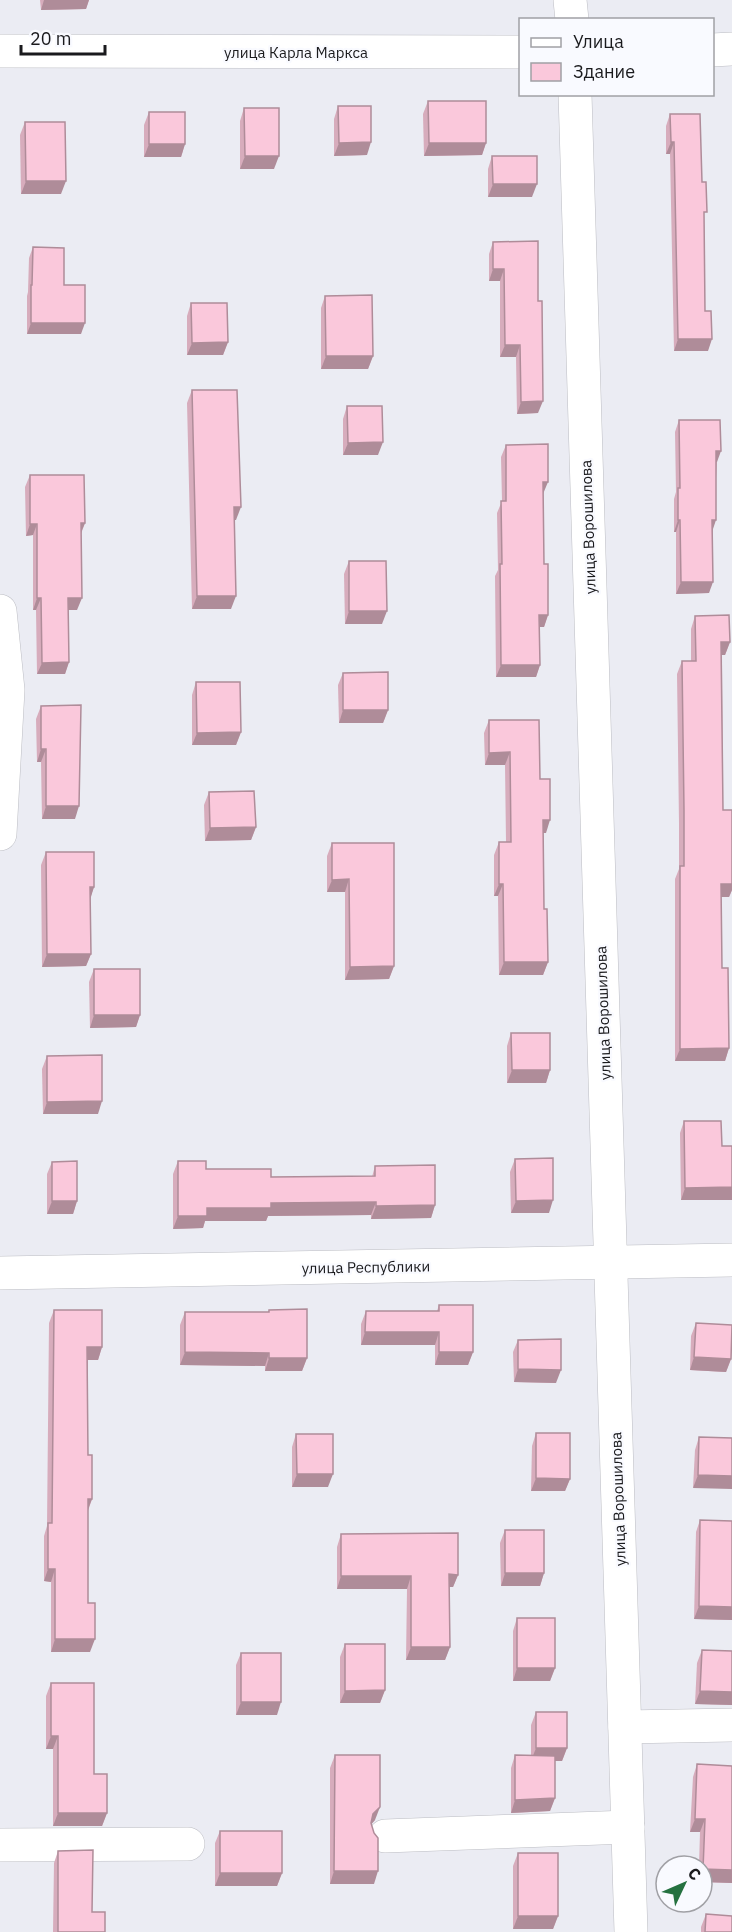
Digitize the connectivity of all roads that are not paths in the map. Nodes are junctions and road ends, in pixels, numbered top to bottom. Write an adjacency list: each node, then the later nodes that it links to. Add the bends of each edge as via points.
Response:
1 (570, 0): 2 (street)
2 (572, 18)
3 (714, 50): 4 (street)
4 (732, 50)
5 (0, 51): 6 (street, улица Карла Маркса)
6 (519, 52)
7 (575, 96): 11 (street, улица Ворошилова)
8 (0, 610): 9 (street, via 8,690)
9 (0, 834)
10 (732, 1260): 11 (street, улица Республики)
11 (610, 1262): 12 (street, улица Республики); 14 (street, улица Ворошилова)
12 (0, 1273)
13 (732, 1725): 14 (street)
14 (625, 1727): 15 (street, улица Ворошилова)
15 (628, 1827): 16 (street); 19 (street, улица Ворошилова)
16 (385, 1836)
17 (188, 1844): 18 (street)
18 (0, 1845)
19 (631, 1932)

